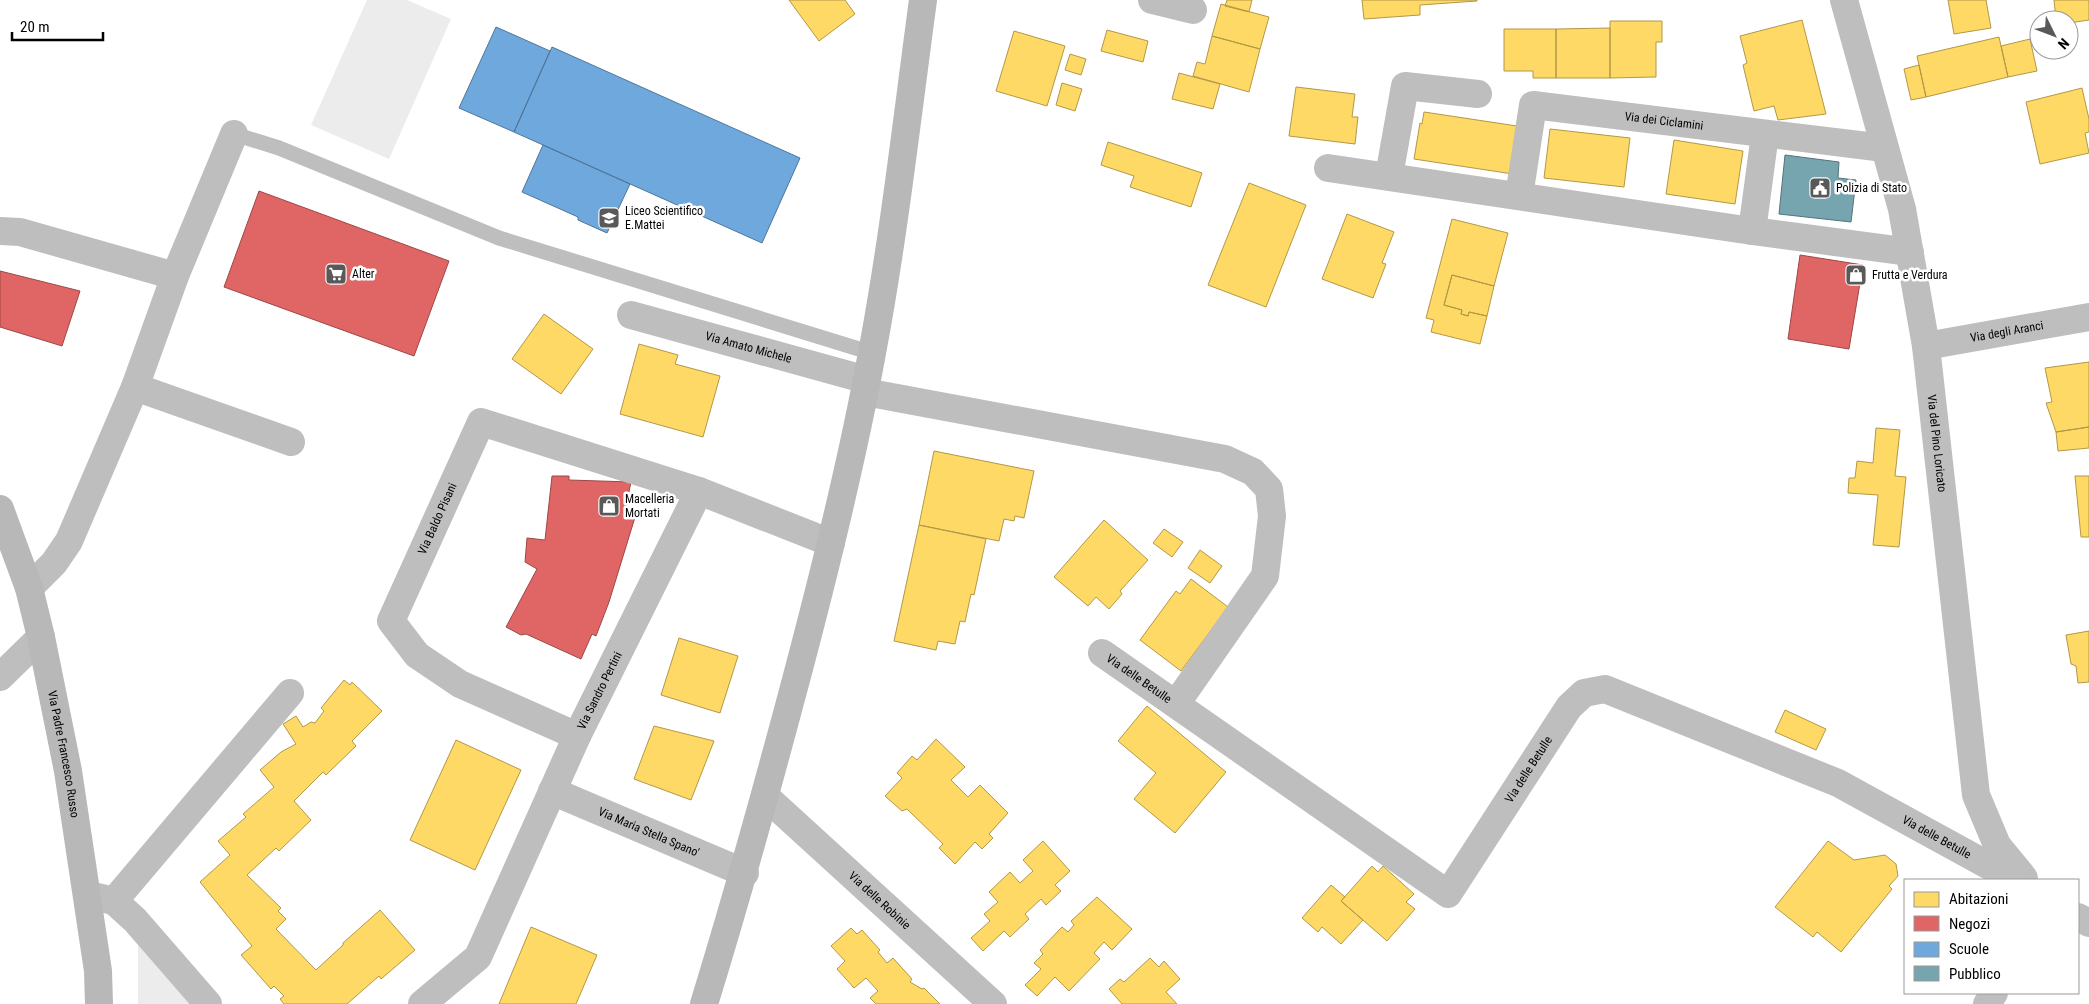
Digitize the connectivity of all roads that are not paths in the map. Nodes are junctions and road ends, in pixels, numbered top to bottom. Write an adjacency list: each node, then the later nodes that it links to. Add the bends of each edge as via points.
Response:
1 (923, 0): 19 (street)
2 (1152, 0): 4 (street)
3 (1844, 0): 8 (street, Via del Pino Loricato)
4 (1193, 10)
5 (1478, 94): 10 (street, via 1405,86)
6 (234, 134): 15 (street); 19 (lane, via 279,148 499,238)
7 (1765, 134): 8 (street, Via dei Ciclamini); 11 (street, Via dei Ciclamini, via 1533,105); 13 (street)
8 (1884, 148): 14 (street, Via del Pino Loricato)
9 (1328, 168): 10 (street)
10 (1389, 176): 11 (street)
11 (1520, 196): 13 (street)
12 (0, 231): 15 (street, via 20,232)
13 (1752, 231): 14 (street)
14 (1910, 252): 18 (street, Via del Pino Loricato)
15 (175, 276): 21 (street)
16 (630, 314): 20 (street, Via Amato Michele)
17 (2089, 317): 18 (street, Via degli Aranci)
18 (1926, 346): 37 (street, Via del Pino Loricato, via 1976,794 1997,845)
19 (872, 353): 20 (street)
20 (866, 386): 25 (street); 31 (street, Via Amato Michele, via 1225,459 1253,472 1269,489 1272,516 1265,576)
21 (135, 387): 22 (street); 26 (street, via 69,541)
22 (291, 442)
23 (699, 490): 25 (street); 32 (street, Via Sandro Pertini); 32 (street, Via Baldo Pisani, via 481,422 391,621 417,655 460,684)
24 (0, 509): 26 (street, Via Padre Francesco Russo)
25 (831, 543): 34 (street)
26 (29, 588): 27 (street, Via Padre Francesco Russo)
27 (41, 636): 29 (street); 38 (street, Via Padre Francesco Russo)
28 (1102, 653): 31 (street, Via delle Betulle)
29 (0, 677)
30 (290, 693): 39 (street)
31 (1176, 704): 36 (street, Via delle Betulle, via 1448,894 1569,707 1584,693 1605,689 1838,783)
32 (577, 736): 33 (street, Via Sandro Pertini)
33 (552, 791): 35 (street, Via Maria Stella Spano'); 42 (street, Via Sandro Pertini, via 478,957)
34 (765, 796): 35 (street); 44 (street, Via delle Robinie)
35 (745, 873): 43 (street)
36 (2014, 879)
37 (2026, 879)
38 (88, 895): 39 (street); 40 (street, Via Padre Francesco Russo)
39 (114, 901): 41 (street, via 135,920)
40 (99, 1004)
41 (208, 1004)
42 (422, 1004)
43 (704, 1004)
44 (993, 1004)

